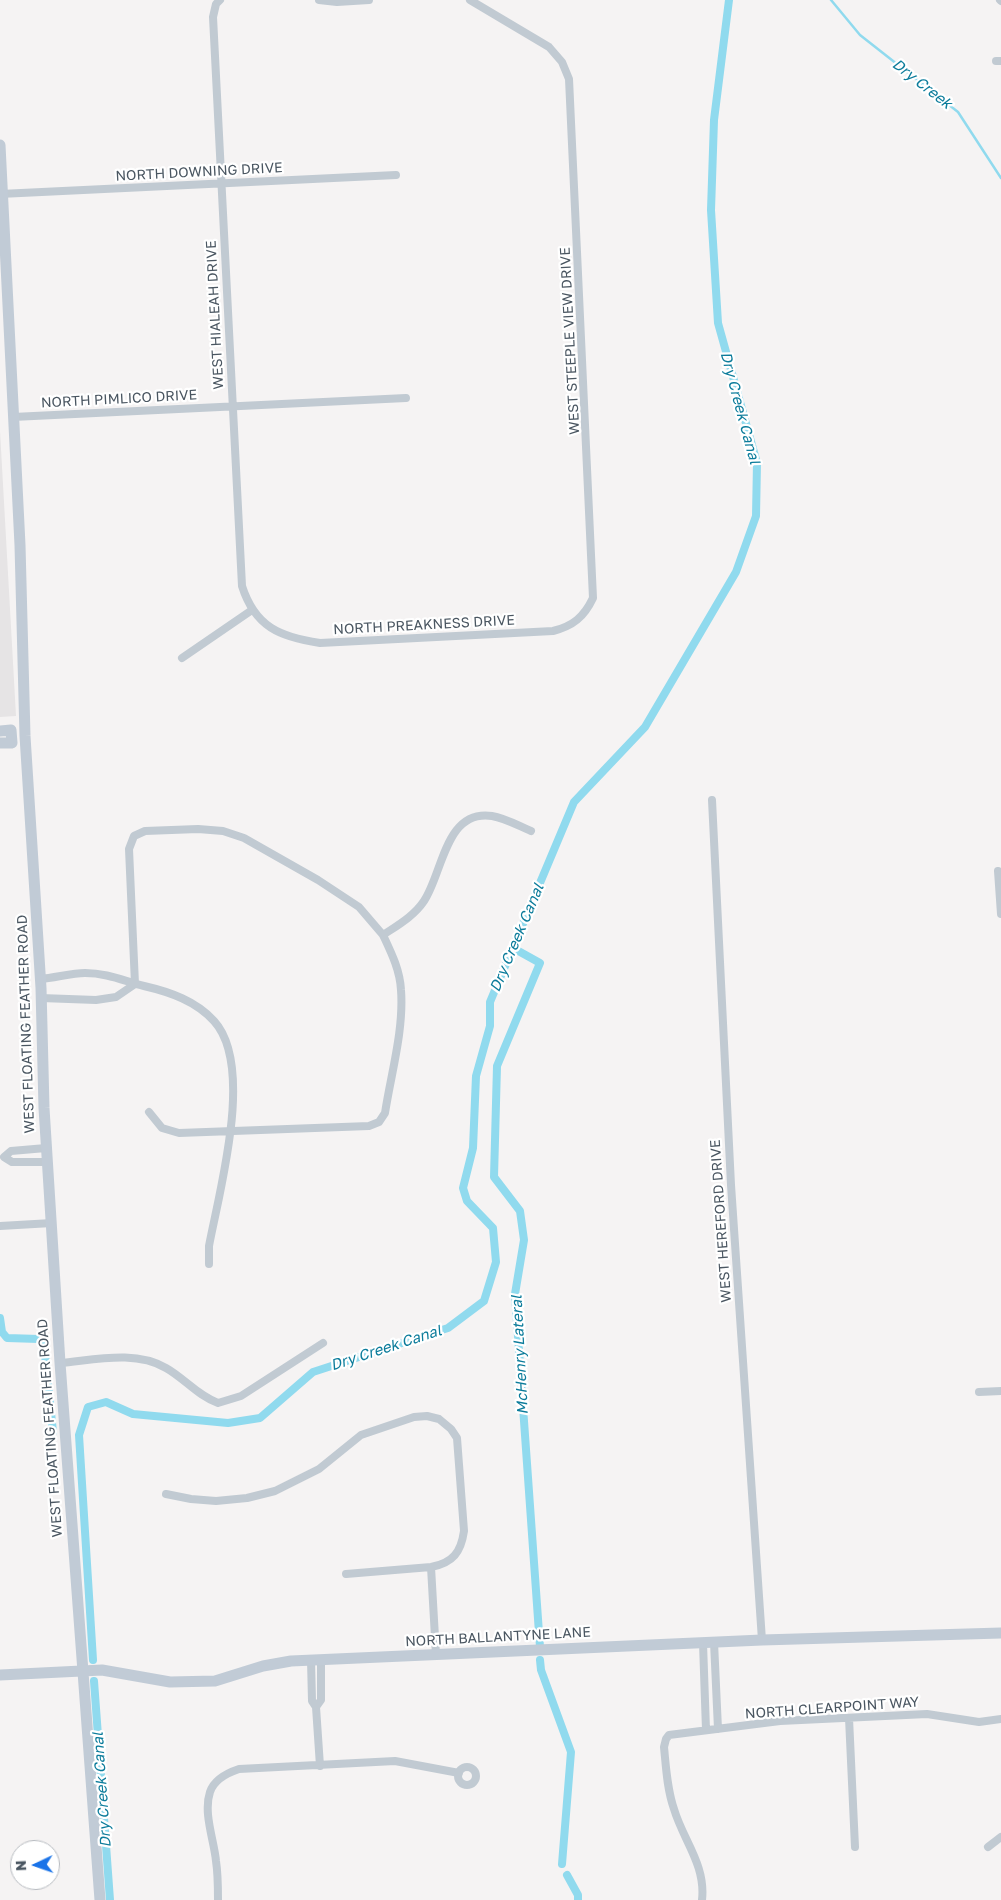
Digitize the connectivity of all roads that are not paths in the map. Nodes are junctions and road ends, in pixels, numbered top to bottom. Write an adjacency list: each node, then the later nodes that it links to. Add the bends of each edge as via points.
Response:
1 (220, 0): 7 (street, WEST HIALEAH DRIVE, via 214,17)
2 (319, 0): 3 (street)
3 (369, 0)
4 (470, 0): 12 (street, WEST STEEPLE VIEW DRIVE, via 549,47 562,62 569,82)
5 (0, 145): 8 (main road, WEST FLOATING FEATHER ROAD)
6 (396, 175): 7 (street, NORTH DOWNING DRIVE)
7 (221, 183): 8 (street, NORTH DOWNING DRIVE); 10 (street, WEST HIALEAH DRIVE)
8 (1, 194): 11 (main road, WEST FLOATING FEATHER ROAD)
9 (406, 398): 10 (street, NORTH PIMLICO DRIVE)
10 (232, 406): 11 (street, NORTH PIMLICO DRIVE); 13 (street, WEST HIALEAH DRIVE, via 240,569 242,586)
11 (13, 417): 16 (main road, WEST FLOATING FEATHER ROAD)
12 (593, 598): 13 (street, NORTH PREAKNESS DRIVE, via 578,621 553,631 320,642 295,639 277,632)
13 (252, 610): 14 (street)
14 (182, 658)
15 (0, 731): 17 (main road, via 11,730)
16 (26, 736): 17 (main road); 24 (main road, WEST FLOATING FEATHER ROAD)
17 (14, 737): 18 (main road, via 12,743)
18 (0, 743)
19 (712, 800): 43 (street, WEST HEREFORD DRIVE, via 731,1185)
20 (531, 831): 23 (street, via 493,816 469,818 452,838 425,900 409,918)
21 (998, 871): 22 (street)
22 (1001, 914)
23 (383, 935): 25 (street, via 359,907 244,838 223,831 198,829 145,831 134,836 129,849); 28 (street, via 401,990 398,1035 385,1113 379,1122 370,1126)
24 (40, 980): 25 (street, via 84,973 113,975); 26 (main road, WEST FLOATING FEATHER ROAD)
25 (135, 984): 26 (street, via 116,997 96,1000); 28 (street, via 189,1001 215,1021 227,1043 233,1066)
26 (41, 998): 29 (main road, WEST FLOATING FEATHER ROAD)
27 (149, 1112): 28 (street, via 162,1128 179,1133)
28 (230, 1131): 34 (street, via 209,1246)
29 (46, 1148): 30 (street, via 11,1151); 31 (main road, WEST FLOATING FEATHER ROAD)
30 (2, 1157): 31 (street, via 12,1162)
31 (47, 1162): 32 (main road, WEST FLOATING FEATHER ROAD)
32 (52, 1223): 33 (street); 36 (main road, WEST FLOATING FEATHER ROAD)
33 (0, 1226)
34 (209, 1264)
35 (324, 1343): 36 (street, via 253,1389 218,1403 167,1369 145,1360 120,1358)
36 (60, 1363): 47 (main road, WEST FLOATING FEATHER ROAD)
37 (1001, 1391): 38 (street)
38 (979, 1392)
39 (166, 1494): 40 (street, via 216,1501 266,1494 306,1477 362,1435 414,1417 439,1419 451,1429 458,1447 464,1530 458,1554 442,1565)
40 (432, 1567): 41 (street); 45 (street)
41 (346, 1574)
42 (1001, 1633): 43 (main road, NORTH BALLANTYNE LANE)
43 (762, 1640): 44 (main road, NORTH BALLANTYNE LANE)
44 (709, 1642): 45 (main road, NORTH BALLANTYNE LANE); 51 (street); 52 (street)
45 (436, 1654): 46 (main road, NORTH BALLANTYNE LANE)
46 (316, 1660): 47 (main road, NORTH BALLANTYNE LANE, via 282,1662 226,1679 197,1682 170,1682 113,1671); 53 (street, via 321,1700 316,1707)
47 (83, 1670): 48 (main road, NORTH BALLANTYNE LANE); 58 (main road, WEST FLOATING FEATHER ROAD)
48 (0, 1675)
49 (849, 1718): 50 (street, NORTH CLEARPOINT WAY, via 927,1714 979,1722); 51 (street, NORTH CLEARPOINT WAY, via 774,1721); 56 (street)
50 (1001, 1719)
51 (718, 1729): 52 (street, NORTH CLEARPOINT WAY)
52 (706, 1730): 60 (street, NORTH CLEARPOINT WAY, via 677,1733 666,1739 664,1747 671,1799 697,1862 702,1879)
53 (320, 1766): 54 (street, via 395,1761); 59 (street, via 239,1768 218,1779 210,1791 208,1804)
54 (459, 1773)
55 (1001, 1837): 57 (street)
56 (855, 1847)
57 (988, 1847)
58 (100, 1900)
59 (218, 1900)
60 (702, 1900)

